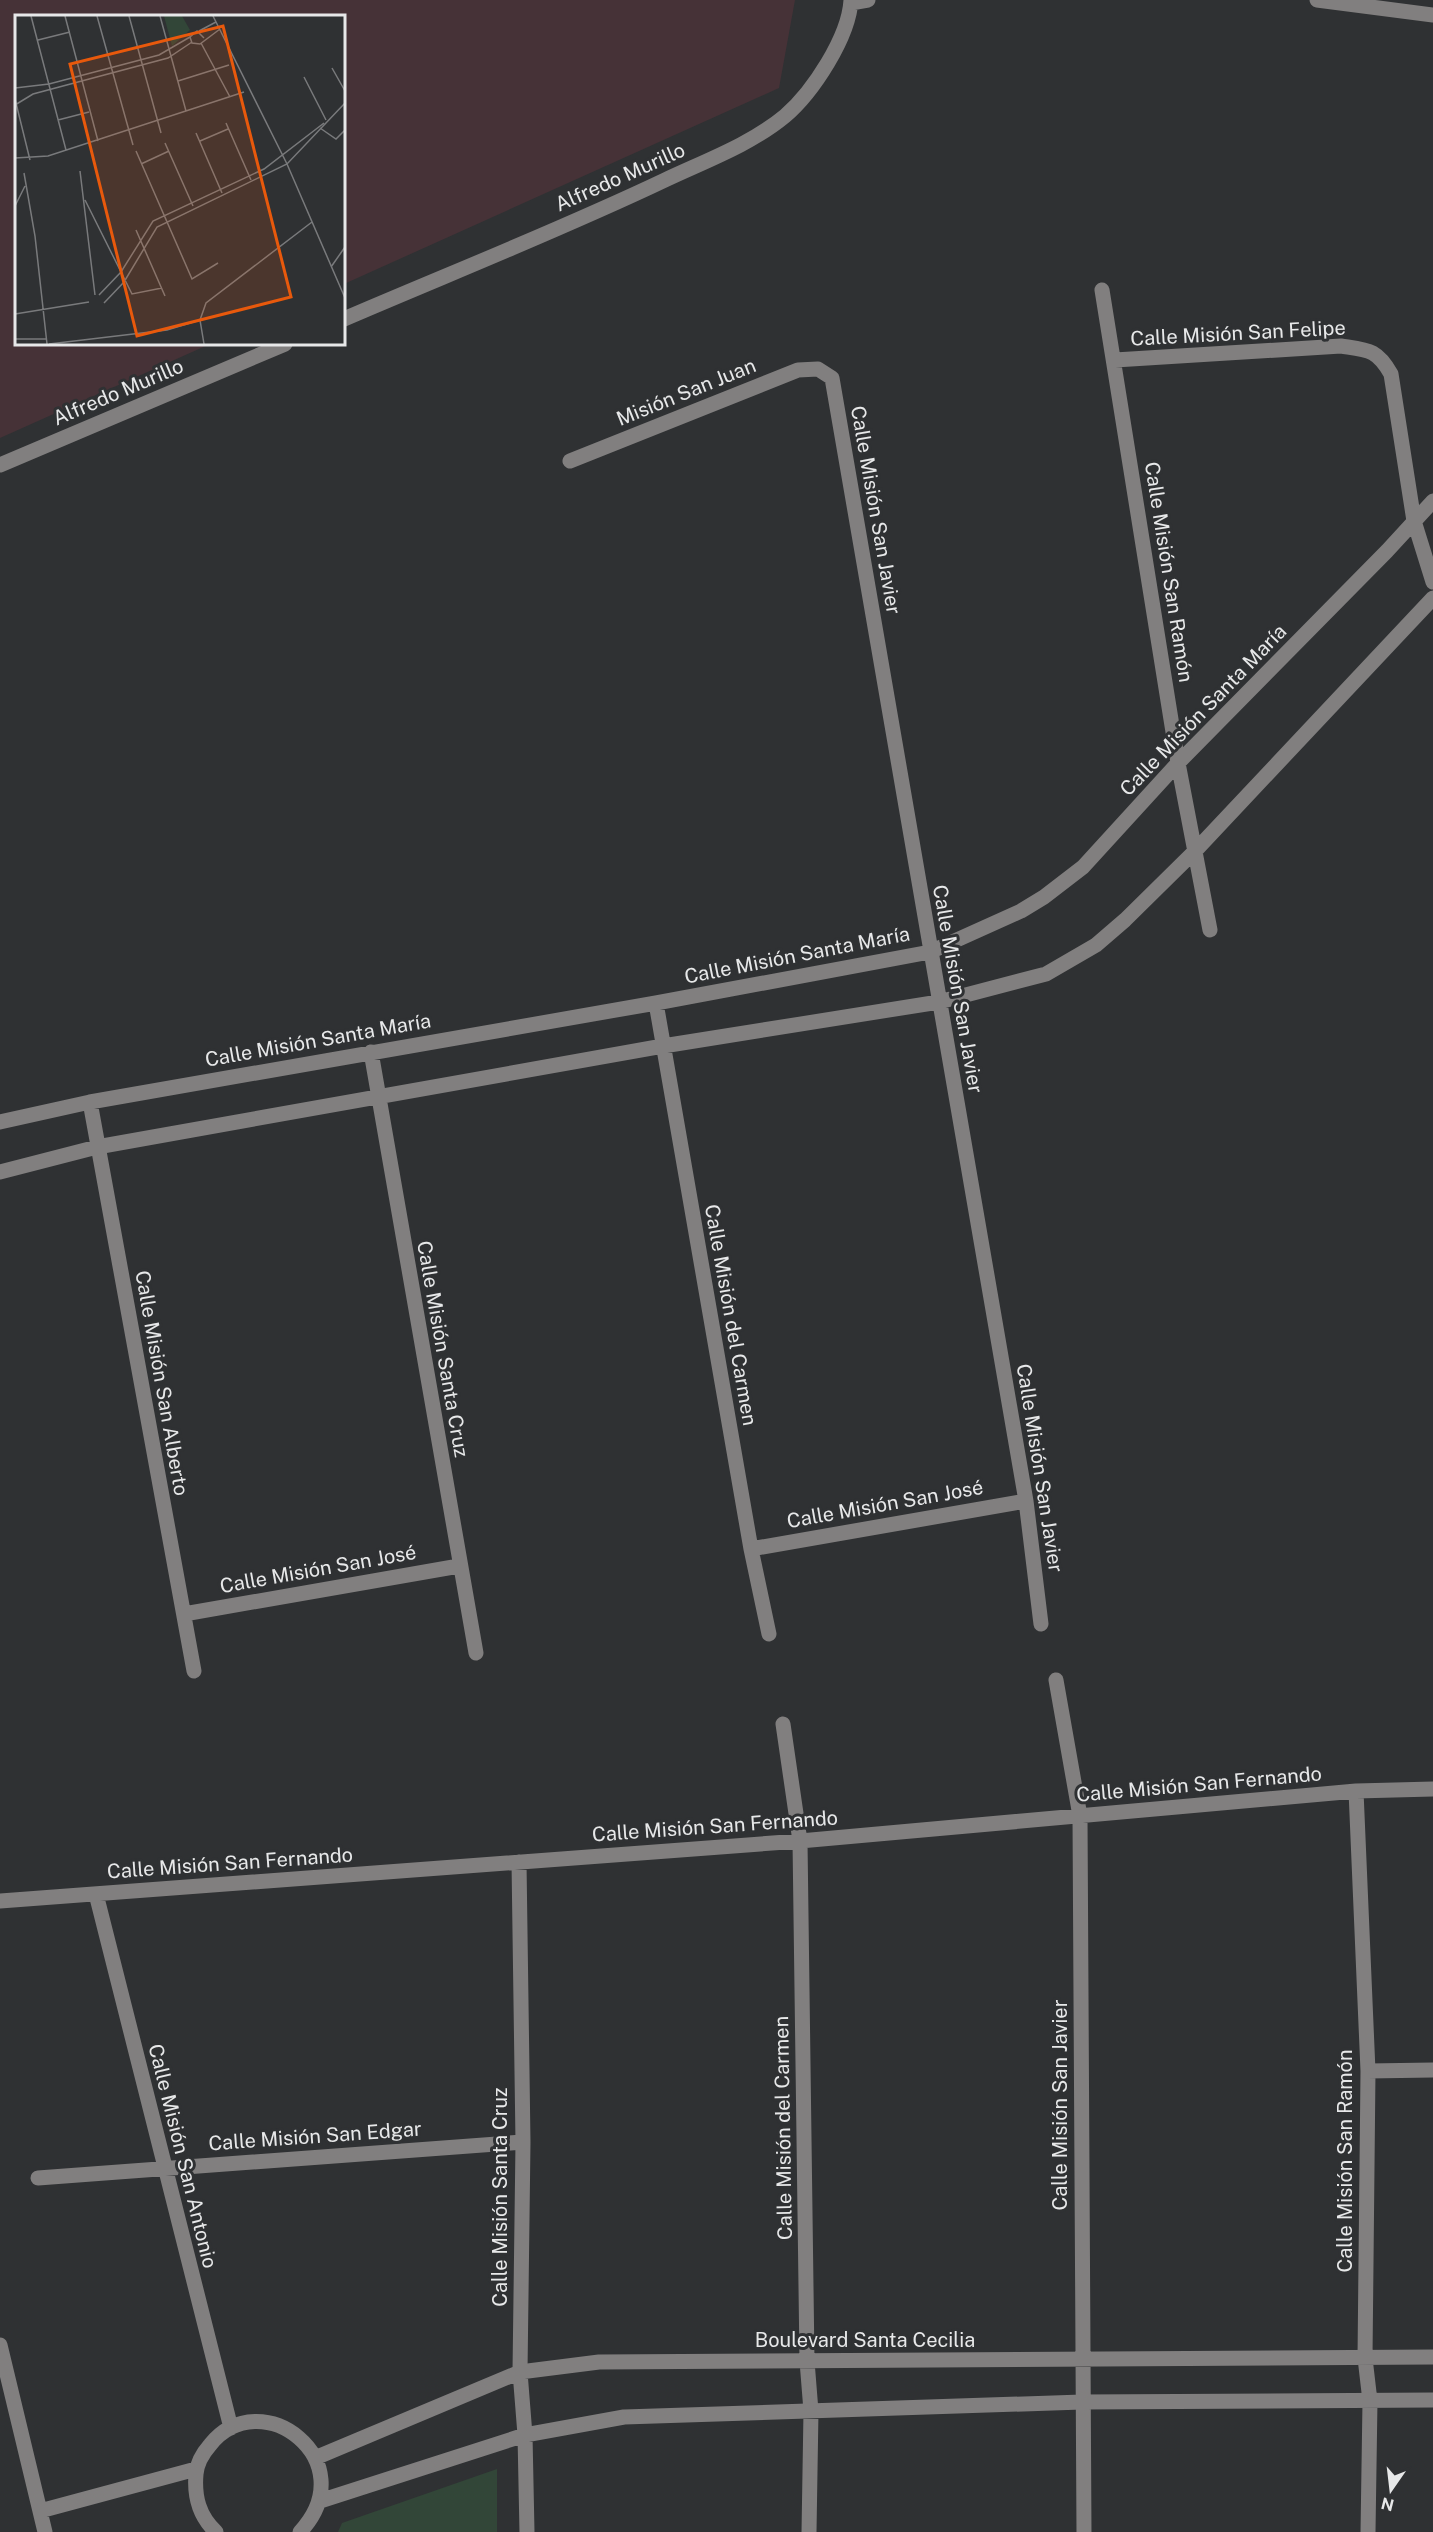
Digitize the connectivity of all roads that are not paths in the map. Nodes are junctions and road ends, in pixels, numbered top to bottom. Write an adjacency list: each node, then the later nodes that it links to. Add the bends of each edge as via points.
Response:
1 (868, 0): 3 (street)
2 (1317, 0): 4 (street)
3 (851, 1): 6 (street, Alfredo Murillo, via 839,42 820,78 787,115 759,135 620,201)
4 (1433, 15)
5 (1102, 290): 8 (street, Calle Misión San Ramón)
6 (345, 319)
7 (283, 345): 11 (street, Alfredo Murillo)
8 (1115, 360): 13 (street, Calle Misión San Felipe, via 1341,346 1371,350 1391,374); 16 (street, Calle Misión San Ramón)
9 (818, 369): 10 (street, Misión San Juan, via 798,370); 19 (street, Calle Misión San Javier, via 832,378)
10 (570, 461)
11 (0, 465)
12 (1433, 501): 13 (street, Calle Misión Santa María)
13 (1414, 521): 14 (street, Calle Misión San Felipe); 16 (street, Calle Misión Santa María)
14 (1433, 582)
15 (1433, 598): 17 (street)
16 (1178, 763): 17 (street, Calle Misión San Ramón); 19 (street, Calle Misión Santa María, via 1083,867 1060,885 1021,911)
17 (1195, 851): 18 (street, Calle Misión San Ramón); 20 (street, via 1096,945 1046,974)
18 (1210, 930)
19 (930, 952): 20 (street, Calle Misión San Javier); 21 (street, Calle Misión Santa María)
20 (939, 1002): 22 (street); 29 (street, Calle Misión San Javier)
21 (656, 1003): 22 (street, Calle Misión del Carmen); 23 (street, Calle Misión Santa María)
22 (663, 1046): 24 (street); 30 (street, Calle Misión del Carmen)
23 (371, 1052): 24 (street, Calle Misión Santa Cruz); 25 (street, Calle Misión Santa María)
24 (378, 1098): 27 (street); 31 (street, Calle Misión Santa Cruz)
25 (90, 1102): 26 (street, Calle Misión Santa María); 27 (street, Calle Misión San Alberto)
26 (0, 1122)
27 (98, 1146): 28 (street); 32 (street, Calle Misión San Alberto)
28 (0, 1172)
29 (1026, 1502): 30 (street, Calle Misión San José); 33 (street, Calle Misión San Javier)
30 (751, 1549): 34 (street, Calle Misión del Carmen)
31 (459, 1566): 32 (street, Calle Misión San José); 35 (street, Calle Misión Santa Cruz)
32 (183, 1614): 36 (street, Calle Misión San Alberto)
33 (1041, 1624)
34 (769, 1634)
35 (476, 1653)
36 (194, 1671)
37 (1056, 1680): 41 (street, Calle Misión San Javier)
38 (783, 1724): 42 (street, Calle Misión del Carmen)
39 (1433, 1789): 40 (street, Calle Misión San Fernando)
40 (1356, 1791): 41 (street, Calle Misión San Fernando); 47 (street, Calle Misión San Ramón)
41 (1080, 1816): 42 (street, Calle Misión San Fernando); 54 (street, Calle Misión San Javier)
42 (800, 1841): 43 (street, Calle Misión San Fernando); 55 (street, Calle Misión del Carmen)
43 (519, 1862): 44 (street, Calle Misión San Fernando); 48 (street, Calle Misión Santa Cruz)
44 (96, 1894): 45 (street, Calle Misión San Fernando); 49 (street, Calle Misión San Antonio)
45 (0, 1901)
46 (1433, 2070): 47 (street)
47 (1368, 2071): 53 (street, Calle Misión San Ramón)
48 (523, 2142): 49 (street, Calle Misión San Edgar); 56 (street, Calle Misión Santa Cruz)
49 (163, 2169): 50 (street, Calle Misión San Edgar); 61 (street, Calle Misión San Antonio)
50 (38, 2178)
51 (0, 2345): 66 (street)
52 (1433, 2356): 53 (street, Boulevard Santa Cecilia)
53 (1365, 2358): 54 (street, Boulevard Santa Cecilia); 58 (street, Calle Misión San Ramón)
54 (1082, 2360): 55 (street, Boulevard Santa Cecilia); 59 (street, Calle Misión San Javier)
55 (807, 2361): 56 (street, Boulevard Santa Cecilia, via 599,2362); 60 (street, Calle Misión del Carmen)
56 (520, 2372): 62 (street, Calle Misión Santa Cruz); 63 (street, Boulevard Santa Cecilia)
57 (1433, 2400): 58 (street)
58 (1370, 2401): 59 (street); 73 (street, Calle Misión San Ramón)
59 (1082, 2402): 60 (street); 72 (street, Calle Misión San Javier)
60 (811, 2411): 62 (street, via 624,2416); 71 (street, Calle Misión del Carmen)
61 (231, 2428): 63 (street, via 256,2422 282,2427 297,2435); 64 (street, via 215,2438)
62 (525, 2435): 65 (street); 70 (street, Calle Misión Santa Cruz)
63 (315, 2458): 65 (street, via 321,2483)
64 (196, 2469): 66 (street); 68 (street, via 199,2507)
65 (320, 2501): 69 (street, via 312,2519)
66 (40, 2511): 67 (street)
67 (45, 2532)
68 (216, 2532)
69 (300, 2532)
70 (527, 2532)
71 (809, 2532)
72 (1084, 2532)
73 (1368, 2532)

